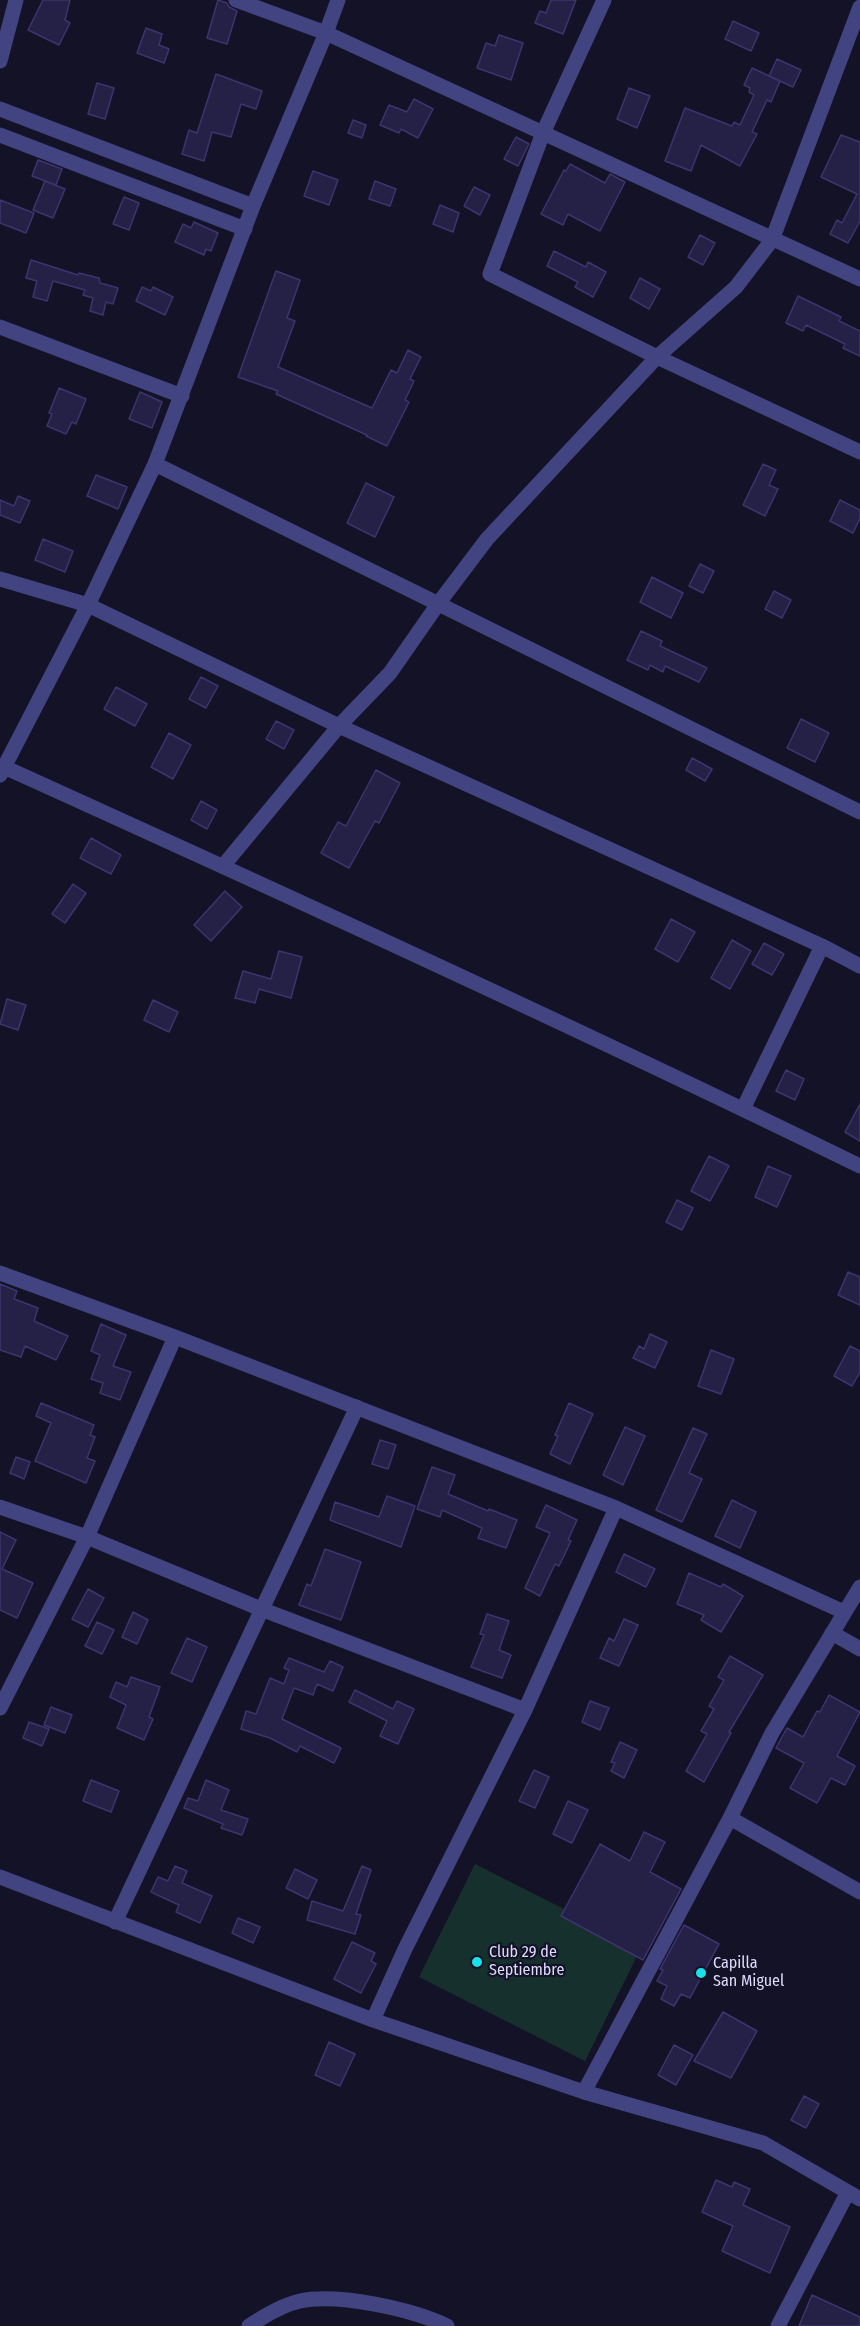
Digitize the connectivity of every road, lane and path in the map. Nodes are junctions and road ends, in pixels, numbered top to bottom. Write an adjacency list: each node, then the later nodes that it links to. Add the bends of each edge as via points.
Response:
1 (16, 0): 7 (street)
2 (236, 0): 6 (street)
3 (338, 0): 6 (street)
4 (604, 0): 9 (street)
5 (860, 7): 13 (street)
6 (326, 33): 9 (street); 11 (street)
7 (0, 61)
8 (0, 109): 11 (street)
9 (543, 133): 13 (street); 16 (street, via 490,274)
10 (0, 135): 12 (street)
11 (253, 206): 12 (street)
12 (244, 229): 17 (street)
13 (772, 240): 14 (street); 16 (street, via 736,287)
14 (859, 276)
15 (0, 327): 17 (street)
16 (657, 357): 18 (street); 21 (street, via 487,539)
17 (182, 396): 19 (street)
18 (860, 452)
19 (155, 464): 21 (street); 22 (street)
20 (0, 579): 22 (street)
21 (438, 604): 23 (street, via 390,673); 25 (street)
22 (88, 605): 23 (street); 24 (street)
23 (339, 726): 26 (street); 27 (street)
24 (2, 771): 26 (street)
25 (860, 812)
26 (224, 866): 29 (street)
27 (822, 946): 28 (street); 29 (street)
28 (860, 966)
29 (743, 1109): 30 (street)
30 (860, 1166)
31 (0, 1273): 32 (street)
32 (175, 1337): 33 (street); 36 (street)
33 (357, 1407): 35 (street); 38 (street)
34 (0, 1507): 36 (street)
35 (616, 1508): 39 (street); 43 (street)
36 (87, 1537): 38 (street); 42 (street)
37 (860, 1587): 39 (street)
38 (261, 1609): 43 (street); 47 (street)
39 (844, 1612): 40 (street)
40 (832, 1632): 41 (street); 44 (street, via 772,1733)
41 (860, 1649)
42 (0, 1708)
43 (525, 1710): 48 (street)
44 (730, 1818): 46 (street); 49 (street)
45 (0, 1877): 47 (street)
46 (860, 1892)
47 (115, 1922): 48 (street)
48 (373, 2020): 49 (street)
49 (584, 2092): 50 (street, via 762,2143)
50 (854, 2195): 53 (street)
51 (249, 2326): 52 (street, via 300,2301 325,2300 385,2306)
52 (447, 2326)
53 (778, 2326)

